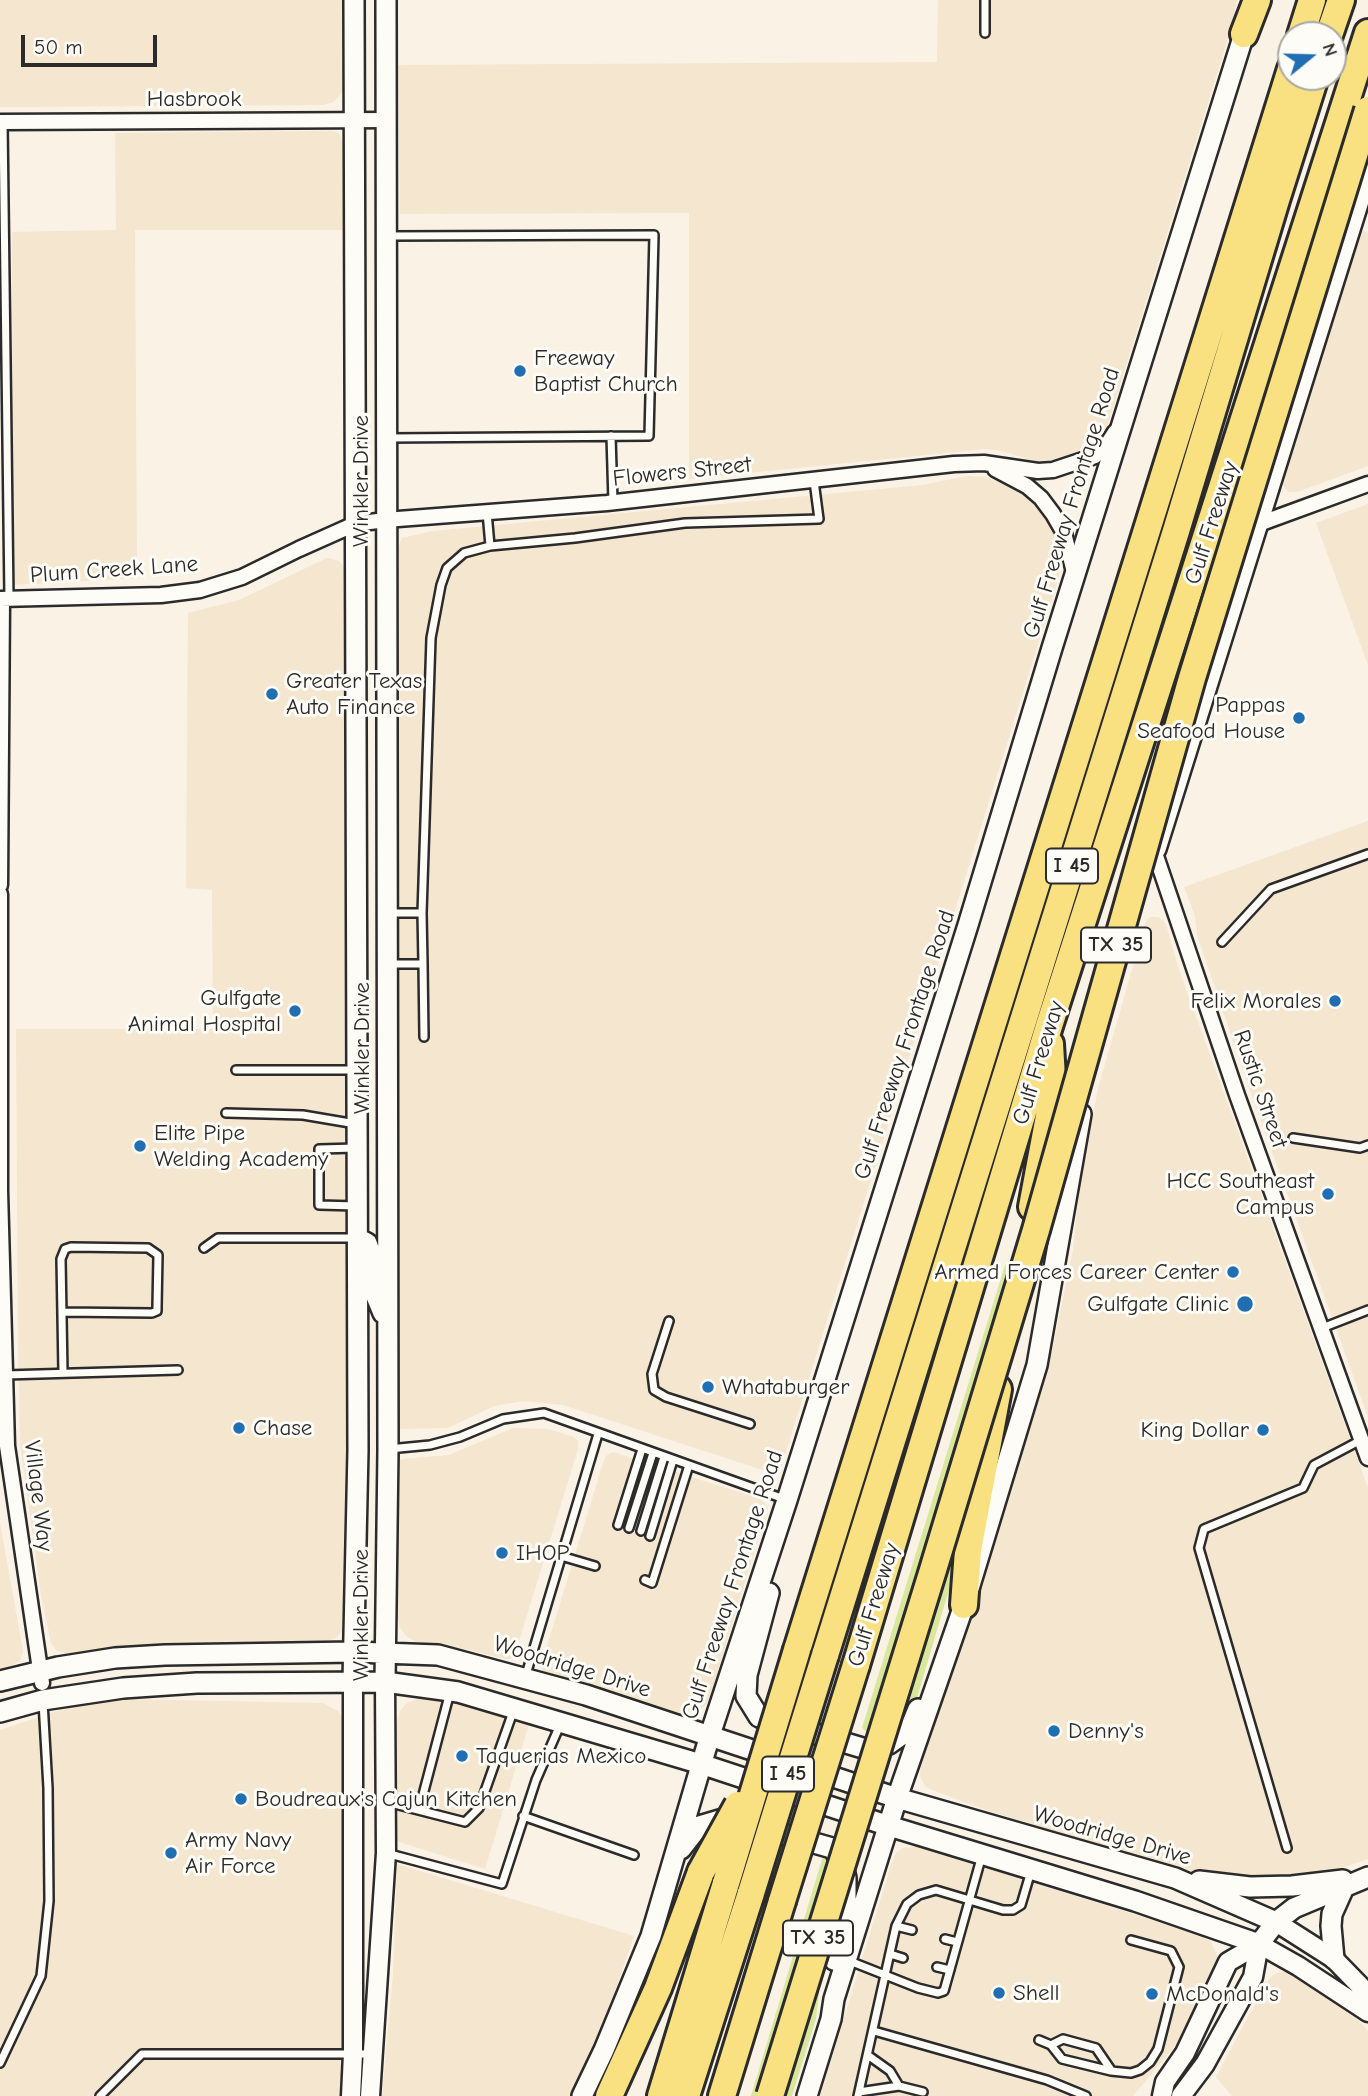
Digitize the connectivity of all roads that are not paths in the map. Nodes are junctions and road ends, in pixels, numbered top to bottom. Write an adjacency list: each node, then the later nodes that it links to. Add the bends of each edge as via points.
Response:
1 (354, 0): 18 (main road, Winkler Drive)
2 (386, 0): 16 (main road, Winkler Drive)
3 (985, 0): 10 (lane)
4 (1249, 0): 12 (main road, Gulf Freeway Frontage Road)
5 (1257, 0): 12 (highway)
6 (1312, 0): 8 (highway)
7 (1341, 0): 9 (highway)
8 (1305, 21)
9 (1334, 21)
10 (985, 33)
11 (1368, 33): 46 (highway, Gulf Freeway / I 45)
12 (1244, 34): 21 (main road, Gulf Freeway Frontage Road)
13 (1284, 91): 103 (highway, I 45, bridge)
14 (1311, 91): 155 (highway, Gulf Freeway / I 45, bridge)
15 (1368, 110): 157 (highway, TX 35, bridge, via 1192,678 1036,1230)
16 (388, 120): 18 (street, Hasbrook); 20 (main road, Winkler Drive)
17 (1, 122): 18 (street, Hasbrook); 34 (lane)
18 (355, 122): 30 (main road, Winkler Drive)
19 (1368, 172): 31 (main road)
20 (387, 236): 22 (lane, via 654,235 649,436); 23 (main road, Winkler Drive)
21 (1123, 421): 24 (street, Flowers Street, via 1104,449 1069,466 1038,471); 33 (main road, Gulf Freeway Frontage Road)
22 (611, 436): 23 (lane); 27 (lane)
23 (386, 438): 29 (main road, Winkler Drive)
24 (984, 463): 25 (street, Flowers Street); 33 (street, via 1027,486 1054,514)
25 (814, 481): 27 (street, Flowers Street); 32 (lane, via 819,519 685,523)
26 (1368, 484): 31 (street)
27 (613, 502): 28 (street, Flowers Street)
28 (486, 512): 29 (street, Flowers Street); 32 (lane)
29 (385, 520): 30 (street, Plum Creek Lane); 38 (main road, Winkler Drive)
30 (355, 524): 34 (street, Plum Creek Lane, via 242,577 200,590); 37 (main road, Winkler Drive)
31 (1256, 525): 35 (main road)
32 (490, 546): 42 (lane, via 464,553 447,568 431,638)
33 (1075, 577): 81 (main road, Gulf Freeway Frontage Road)
34 (4, 599): 39 (street)
35 (1155, 853): 64 (street, Rustic Street); 89 (main road, via 1100,1032 1076,1133 1037,1365)
36 (1368, 854): 43 (lane, via 1272,889)
37 (356, 858): 38 (main road); 49 (main road, Winkler Drive)
38 (386, 859): 41 (main road, Winkler Drive)
39 (0, 885)
40 (0, 894): 69 (street, Village Way)
41 (386, 913): 42 (lane); 44 (main road, Winkler Drive)
42 (422, 913): 45 (lane)
43 (1222, 942)
44 (386, 964): 45 (lane); 51 (main road, Winkler Drive)
45 (423, 964): 47 (lane)
46 (1049, 1026): 89 (highway, via 1053,1095 968,1550); 156 (highway, Gulf Freeway / I 45, bridge)
47 (424, 1037)
48 (236, 1070): 49 (lane)
49 (356, 1070): 50 (main road, Winkler Drive)
50 (356, 1096): 51 (main road); 53 (main road, Winkler Drive)
51 (387, 1098): 63 (main road, Winkler Drive)
52 (226, 1113): 53 (lane, via 303,1115)
53 (357, 1125): 56 (main road, Winkler Drive)
54 (1293, 1138): 55 (lane, via 1360,1148)
55 (1368, 1145)
56 (357, 1148): 57 (main road, Winkler Drive); 57 (lane, via 319,1149 319,1205)
57 (357, 1206): 58 (main road, Winkler Drive)
58 (357, 1238): 59 (lane, via 218,1238); 63 (main road, via 367,1243 371,1254 371,1284); 67 (main road, Winkler Drive)
59 (204, 1248)
60 (1368, 1310): 64 (lane)
61 (62, 1312): 61 (lane, via 61,1259 65,1250 148,1248 158,1255 157,1311); 66 (lane)
62 (669, 1321): 70 (lane, via 652,1374 654,1390)
63 (387, 1323): 68 (main road, Winkler Drive)
64 (1321, 1328): 72 (street, Rustic Street)
65 (178, 1370): 66 (lane)
66 (63, 1373): 69 (lane)
67 (357, 1373): 68 (main road); 74 (main road, Winkler Drive)
68 (387, 1374): 75 (main road, Winkler Drive)
69 (4, 1375): 97 (street, Village Way, via 7,1446)
70 (750, 1424)
71 (598, 1434): 73 (lane); 75 (lane, via 544,1413 503,1419 430,1445); 86 (lane)
72 (1362, 1440): 78 (street, Rustic Street); 110 (lane, via 1314,1465 1303,1488 1204,1529 1199,1548)
73 (642, 1449): 76 (lane); 82 (lane)
74 (358, 1450): 75 (main road); 90 (main road, Winkler Drive)
75 (387, 1450): 91 (main road, Winkler Drive)
76 (653, 1453): 77 (lane); 83 (lane)
77 (664, 1457): 79 (lane); 84 (lane)
78 (1368, 1458)
79 (673, 1460): 80 (lane); 85 (lane)
80 (689, 1465): 81 (lane); 88 (lane, via 652,1583)
81 (786, 1504): 93 (main road, via 787,1525 747,1675 746,1696 759,1717 866,1749 877,1748 903,1734 914,1721 926,1689); 102 (main road, Gulf Freeway Frontage Road)
82 (618, 1525)
83 (629, 1528)
84 (641, 1531)
85 (650, 1536)
86 (561, 1556): 87 (lane); 92 (lane)
87 (595, 1566)
88 (645, 1580)
89 (964, 1605): 93 (main road)
90 (354, 1652): 91 (main road, Woodridge Drive); 95 (main road, Winkler Drive); 97 (main road, Woodridge Drive, via 115,1658)
91 (385, 1653): 92 (main road, Woodridge Drive, via 438,1655); 96 (main road, Winkler Drive)
92 (525, 1678): 102 (main road, Woodridge Drive)
93 (937, 1679): 105 (main road)
94 (0, 1681): 97 (main road, Woodridge Drive)
95 (353, 1681): 96 (main road, Woodridge Drive); 97 (main road, Woodridge Drive, via 123,1688); 140 (street, Winkler Drive)
96 (385, 1682): 98 (main road, Woodridge Drive); 106 (street, Winkler Drive)
97 (41, 1685): 100 (main road, Woodridge Drive); 143 (lane, via 49,1901 41,1976)
98 (450, 1691): 99 (main road, Woodridge Drive); 107 (lane)
99 (514, 1708): 101 (main road, Woodridge Drive); 107 (lane, via 479,1808 465,1822)
100 (0, 1712)
101 (562, 1721): 104 (main road, Woodridge Drive); 108 (lane)
102 (710, 1735): 104 (main road, Gulf Freeway Frontage Road); 105 (main road, Woodridge Drive)
103 (764, 1758): 134 (highway, I 45, bridge); 152 (highway, bridge, via 701,1872 658,1988)
104 (701, 1764): 109 (main road, Woodridge Drive); 114 (main road, Gulf Freeway Frontage Road)
105 (897, 1798): 109 (main road); 116 (main road, Woodridge Drive)
106 (386, 1801): 107 (lane); 111 (street, Winkler Drive)
107 (419, 1810)
108 (523, 1816): 111 (lane, via 502,1884); 113 (lane)
109 (890, 1826): 112 (main road, Woodridge Drive); 129 (main road)
110 (1287, 1848)
111 (386, 1853): 141 (street, Winkler Drive)
112 (982, 1855): 115 (main road, Woodridge Drive); 118 (lane)
113 (634, 1856)
114 (670, 1868): 135 (main road, via 699,1826 726,1818 832,1848 842,1861 846,1878 846,1913 832,1971); 151 (main road, Gulf Freeway Frontage Road, via 651,1936)
115 (1032, 1870): 118 (lane, via 1021,1905 1013,1910); 125 (main road, Woodridge Drive)
116 (1175, 1878): 117 (main road, via 1250,1887); 119 (main road, Woodridge Drive)
117 (1358, 1880): 119 (main road, via 1294,1908); 128 (main road, via 1332,1914)
118 (970, 1901): 120 (lane, via 936,1890 919,1895 907,1905); 124 (lane)
119 (1276, 1923): 125 (main road); 128 (street, Woodridge Drive)
120 (896, 1926): 121 (lane); 126 (lane)
121 (912, 1930)
122 (945, 1939): 124 (lane)
123 (1131, 1940): 144 (lane, via 1171,1951 1177,1959 1178,1977 1158,2049 1150,2062 1131,2073)
124 (957, 1942): 131 (lane)
125 (1259, 1944): 136 (street, Woodridge Drive); 160 (street, via 1228,1962); 161 (street, via 1252,1977 1206,2064)
126 (890, 1954): 127 (lane); 132 (lane)
127 (903, 1958)
128 (1334, 1959): 133 (street, Woodridge Drive)
129 (847, 1960): 132 (lane); 135 (main road)
130 (937, 1967): 131 (lane)
131 (950, 1970): 132 (lane, via 944,1991 938,1993)
132 (886, 1975): 137 (lane)
133 (1368, 1993)
134 (692, 1994): 153 (highway); 154 (highway, I 45)
135 (834, 1999): 158 (main road)
136 (1368, 2012)
137 (874, 2031): 142 (lane); 159 (lane, via 1047,2080)
138 (1039, 2040): 139 (lane)
139 (1051, 2045): 144 (lane, via 1062,2059); 144 (lane, via 1063,2039 1096,2048)
140 (353, 2054): 141 (lane); 148 (lane, via 142,2054); 149 (street, Winkler Drive)
141 (373, 2054): 150 (street, Winkler Drive)
142 (869, 2056): 145 (lane, via 890,2071); 147 (lane)
143 (0, 2063)
144 (1111, 2071)
145 (899, 2086): 146 (lane); 147 (lane)
146 (923, 2092)
147 (859, 2094)
148 (100, 2096)
149 (351, 2096)
150 (370, 2096)
151 (582, 2096)
152 (609, 2096)
153 (645, 2096)
154 (661, 2096)
155 (686, 2096)
156 (722, 2096)
157 (771, 2096)
158 (807, 2096)
159 (1086, 2096)
160 (1162, 2096)
161 (1181, 2096)

